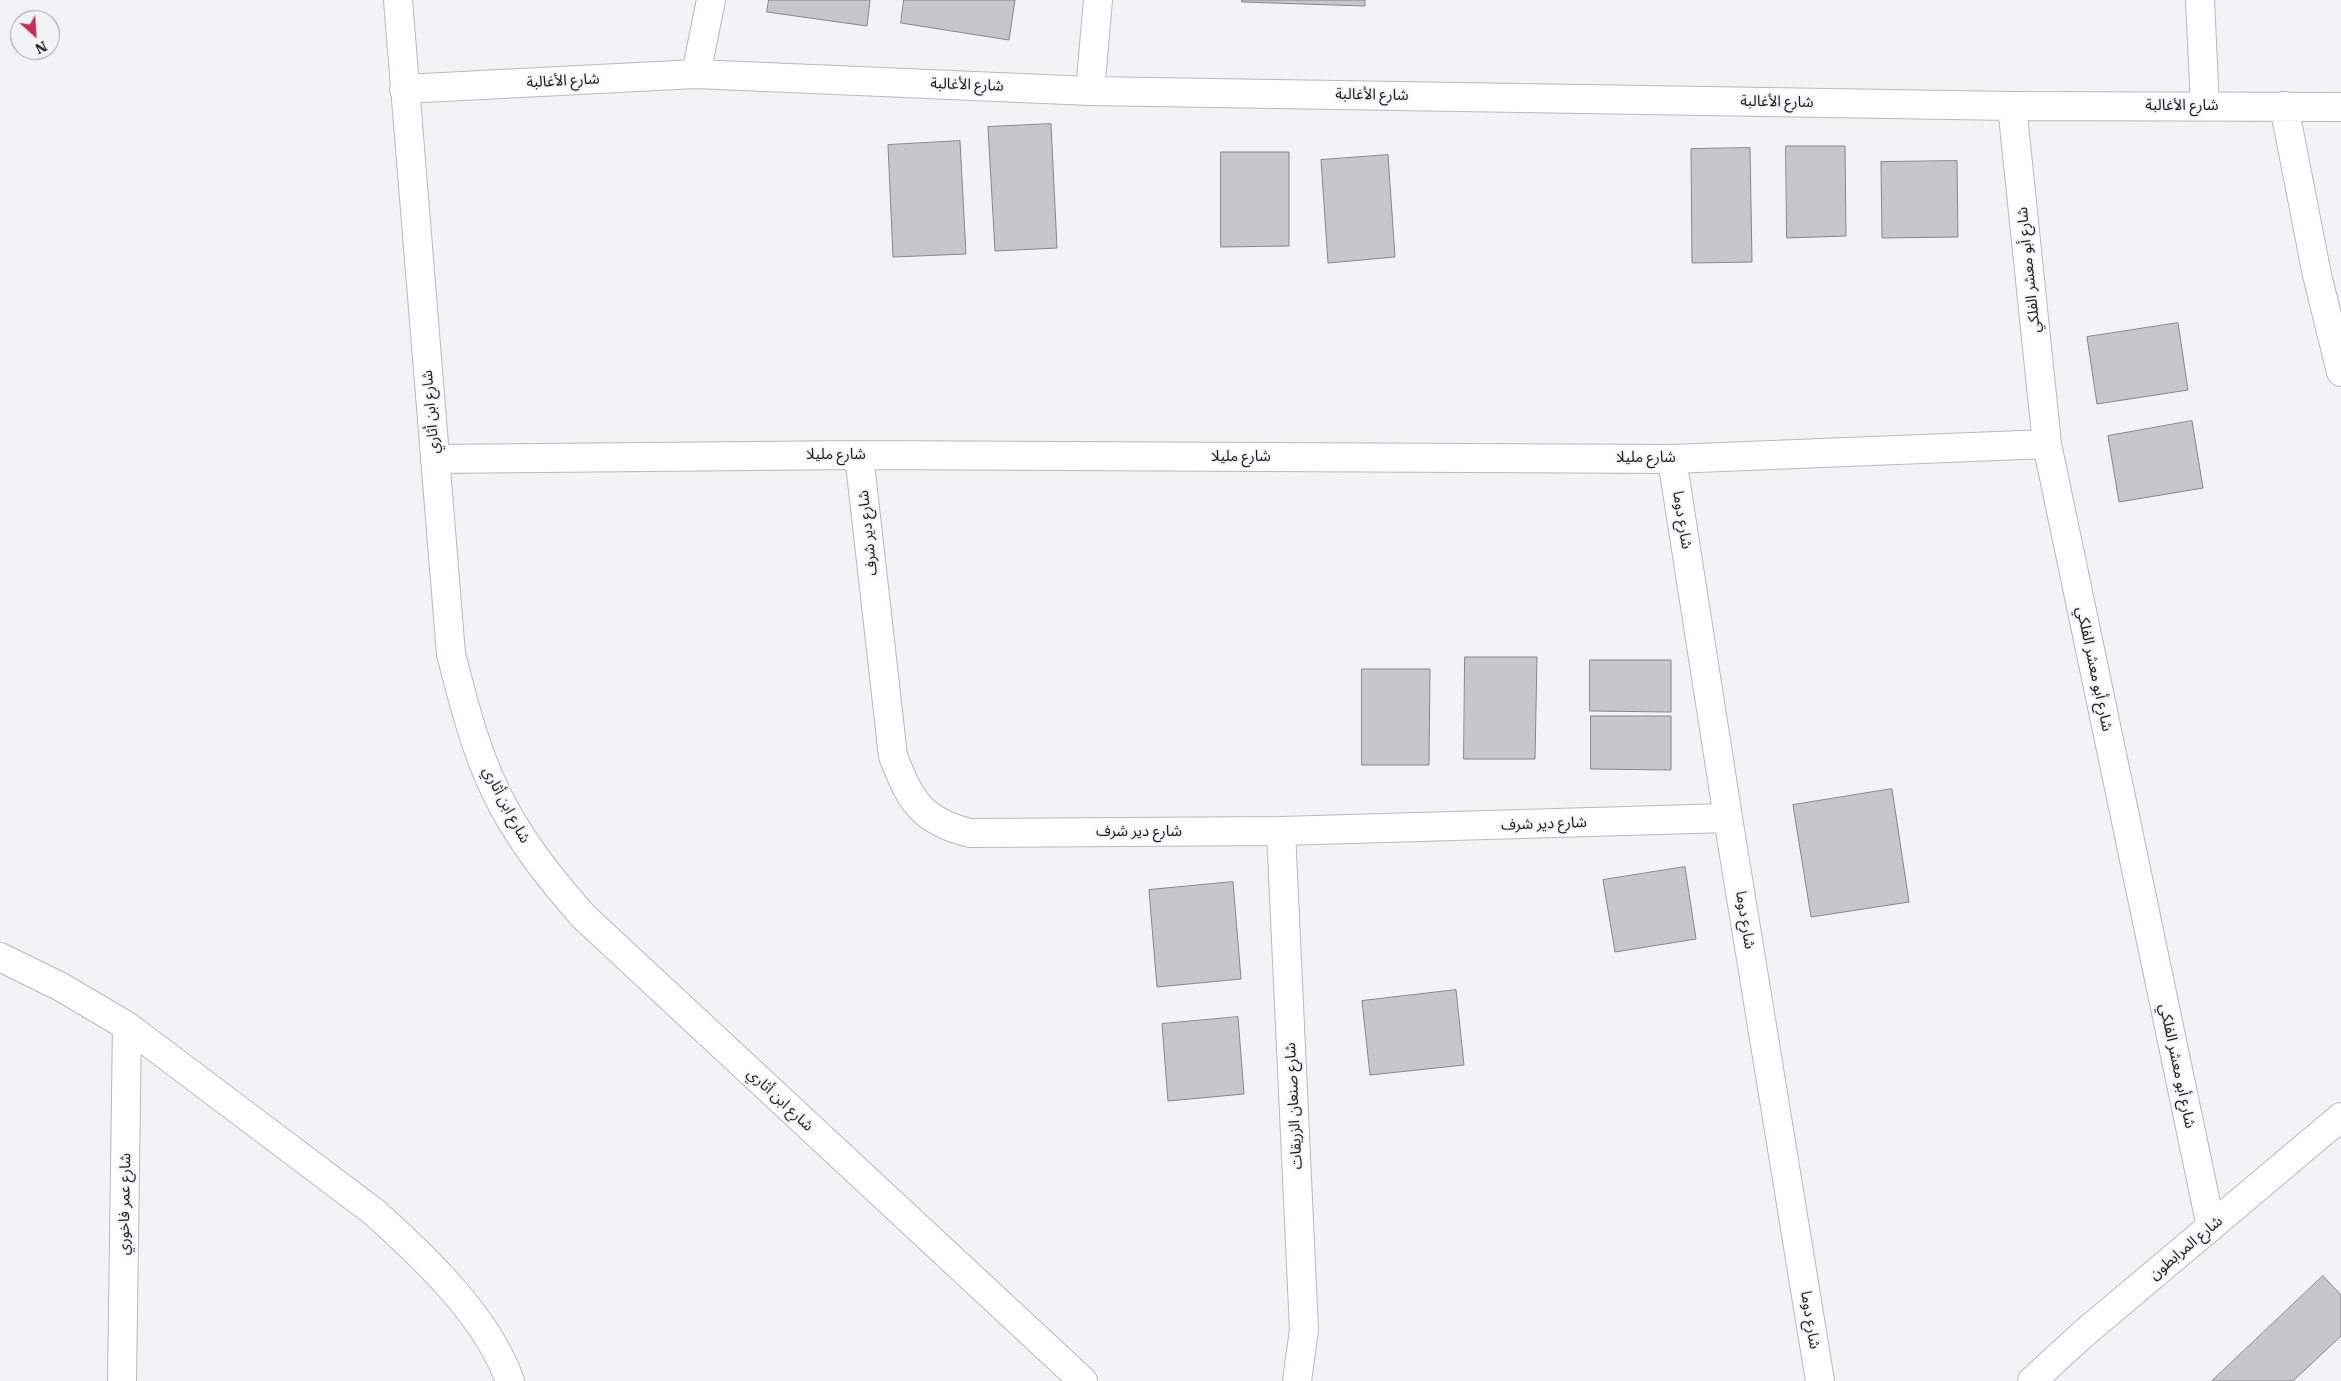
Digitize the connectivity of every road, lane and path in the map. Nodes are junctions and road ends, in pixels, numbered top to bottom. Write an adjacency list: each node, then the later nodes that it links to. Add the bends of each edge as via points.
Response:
1 (398, 0): 6 (street, شارع ابن أثاري)
2 (711, 0): 5 (street)
3 (1098, 0): 7 (street)
4 (2200, 0): 9 (street)
5 (696, 74): 6 (street, شارع الأغالبة); 7 (street, شارع الأغالبة)
6 (404, 89): 15 (street, شارع ابن أثاري)
7 (1090, 90): 8 (street, شارع الأغالبة)
8 (2012, 106): 9 (street, شارع الأغالبة); 13 (street, شارع أبو معشر الفلكي)
9 (2205, 106): 10 (street, شارع الأغالبة)
10 (2284, 106): 11 (street, شارع الأغالبة); 12 (street, via 2317,275)
11 (2341, 107)
12 (2341, 372)
13 (2047, 444): 16 (street, شارع مليلا); 22 (street, شارع أبو معشر الفلكي)
14 (859, 455): 15 (street, شارع مليلا); 16 (street, شارع مليلا); 18 (street, شارع دير شرف, via 893,756 904,785 922,811 947,827 970,832)
15 (435, 459): 25 (street, شارع ابن أثاري, via 451,654 473,736 494,789 523,841 583,916)
16 (1672, 459): 17 (street, شارع دوما)
17 (1728, 818): 18 (street, شارع دير شرف); 27 (street, شارع دوما)
18 (1281, 831): 26 (street, شارع صنعان الزريقات, via 1304,1330)
19 (0, 957): 20 (street, via 61,987)
20 (127, 1026): 23 (street, شارع عمر فاخوري); 24 (street, via 335,1182 411,1245 476,1320)
21 (2341, 1117): 22 (street, شارع المرابطون)
22 (2211, 1227): 28 (street, شارع المرابطون)
23 (122, 1381)
24 (510, 1381)
25 (1083, 1381)
26 (1296, 1381)
27 (1820, 1381)
28 (2032, 1381)

